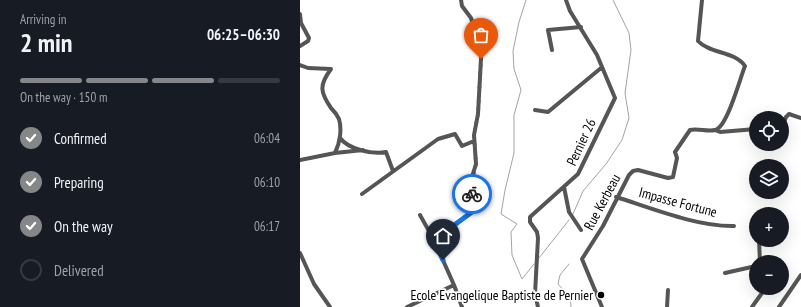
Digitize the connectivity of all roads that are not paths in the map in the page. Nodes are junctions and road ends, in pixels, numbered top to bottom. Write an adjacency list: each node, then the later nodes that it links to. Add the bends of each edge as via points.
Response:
1 (461, 0): 16 (street, via 482,40)
2 (566, 0): 5 (street, Pernier 26)
3 (702, 0): 13 (street, via 698,41 745,66 732,103 720,126)
4 (300, 14): 6 (street, via 308,41)
5 (581, 27): 7 (street, via 548,30); 9 (street, Pernier 26)
6 (300, 46)
7 (552, 50)
8 (300, 65): 15 (street, via 313,69 331,69 325,77 322,92 339,118)
9 (602, 68): 10 (street, via 548,112); 21 (street, Pernier 26, via 615,98 586,163)
10 (535, 110)
11 (789, 114): 12 (street)
12 (801, 118)
13 (715, 130): 14 (street, via 720,132); 23 (street, Rue Kerbeau, via 694,130 686,134 675,152 677,158 671,178 633,171)
14 (749, 130)
15 (340, 138): 17 (street, via 346,144); 18 (street)
16 (474, 141): 20 (street, via 462,146 455,134 438,139); 27 (street, via 476,164 472,180 472,212)
17 (363, 150): 18 (street); 20 (street, via 386,152)
18 (335, 153): 19 (street)
19 (300, 160)
20 (393, 171): 22 (street)
21 (564, 187): 26 (street, via 569,212); 38 (street, Pernier 26, via 530,217 530,222 537,232 535,294)
22 (362, 194)
23 (616, 197): 25 (street, Impasse Fortune, via 683,218); 39 (street, Rue Kerbeau, via 603,226 582,259)
24 (420, 215): 27 (street)
25 (734, 226)
26 (581, 230)
27 (434, 240): 32 (street)
28 (300, 253): 35 (street, via 314,284)
29 (749, 268): 30 (street)
30 (724, 273)
31 (801, 275): 42 (street)
32 (454, 284): 36 (street); 37 (street)
33 (668, 290): 40 (street)
34 (761, 295): 41 (street)
35 (330, 307)
36 (407, 307)
37 (462, 307)
38 (538, 307)
39 (602, 307)
40 (667, 307)
41 (752, 307)
42 (779, 307)

